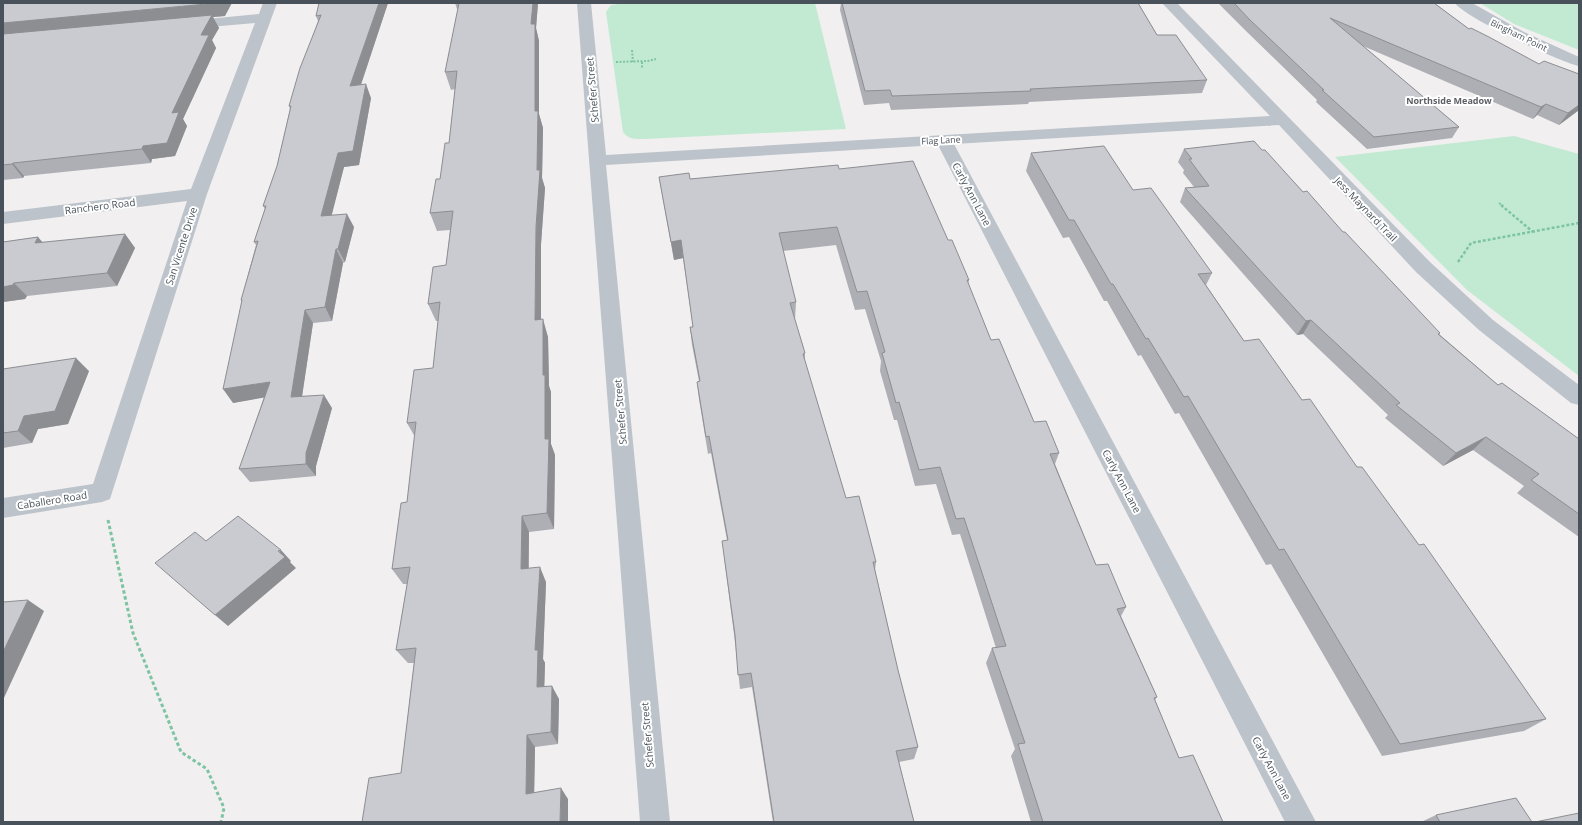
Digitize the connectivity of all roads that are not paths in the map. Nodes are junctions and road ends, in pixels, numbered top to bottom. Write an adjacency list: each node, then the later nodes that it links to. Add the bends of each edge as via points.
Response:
1 (584, 3): 9 (street, Schefer Street)
2 (1169, 3): 7 (street, Jess Maynard Trail)
3 (1462, 3): 6 (street, Bingham Point, via 1491,21)
4 (268, 11): 5 (street); 10 (street, San Vicente Drive)
5 (170, 27)
6 (1579, 62)
7 (1283, 120): 8 (street, Flag Lane); 12 (street, Jess Maynard Trail, via 1423,267 1486,325)
8 (944, 140): 9 (street, Flag Lane); 16 (street, Carly Ann Lane)
9 (598, 160): 15 (street, Schefer Street)
10 (198, 194): 11 (street, Ranchero Road); 13 (street, San Vicente Drive)
11 (3, 218)
12 (1579, 397)
13 (102, 492): 14 (street, Caballero Road)
14 (3, 508)
15 (655, 822)
16 (1300, 822)

